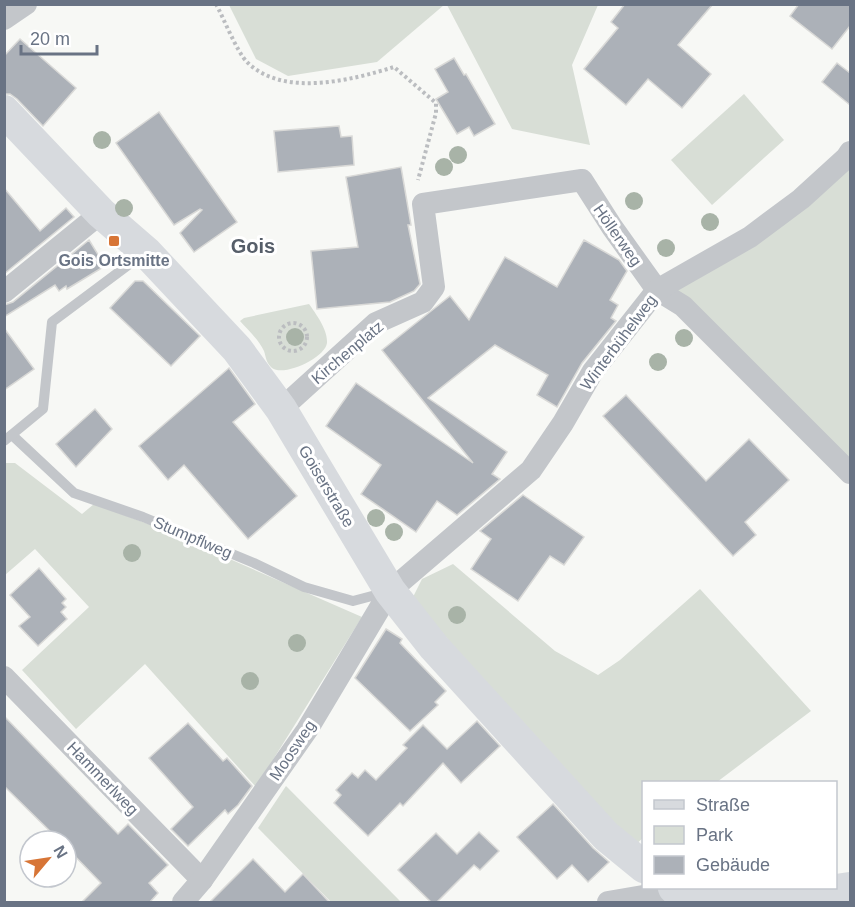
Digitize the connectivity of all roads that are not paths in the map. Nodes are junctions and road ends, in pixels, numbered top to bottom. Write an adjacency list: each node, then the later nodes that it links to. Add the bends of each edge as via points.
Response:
1 (26, 4): 2 (street)
2 (4, 20)
3 (4, 111): 6 (street, Goiserstraße)
4 (850, 152): 8 (street, Winterbühelweg, via 801,199 750,237)
5 (423, 204): 8 (street, Höllerweg, via 582,180); 10 (street, Kirchenplatz, via 434,287 423,302 376,323)
6 (101, 213): 7 (street, Goiserstraße); 9 (street)
7 (146, 252): 10 (street, Goiserstraße, via 237,349); 11 (lane, Stumpflweg, via 52,322 43,409)
8 (657, 290): 12 (street, Höllerweg, via 683,306); 13 (street, Winterbühelweg, via 593,371 531,470)
9 (4, 292)
10 (281, 409): 13 (street, Goiserstraße)
11 (8, 438): 13 (lane, Stumpflweg, via 74,493 254,562 304,587 353,601)
12 (850, 473)
13 (390, 591): 15 (street, Goiserstraße, via 434,647 560,786 606,836); 16 (street, Moosweg, via 307,730)
14 (4, 677): 16 (street, Hammerlweg)
15 (642, 865)
16 (202, 880): 19 (street, Moosweg)
17 (850, 888): 18 (street, via 757,895)
18 (676, 889): 20 (street)
19 (183, 903)
20 (608, 903)

